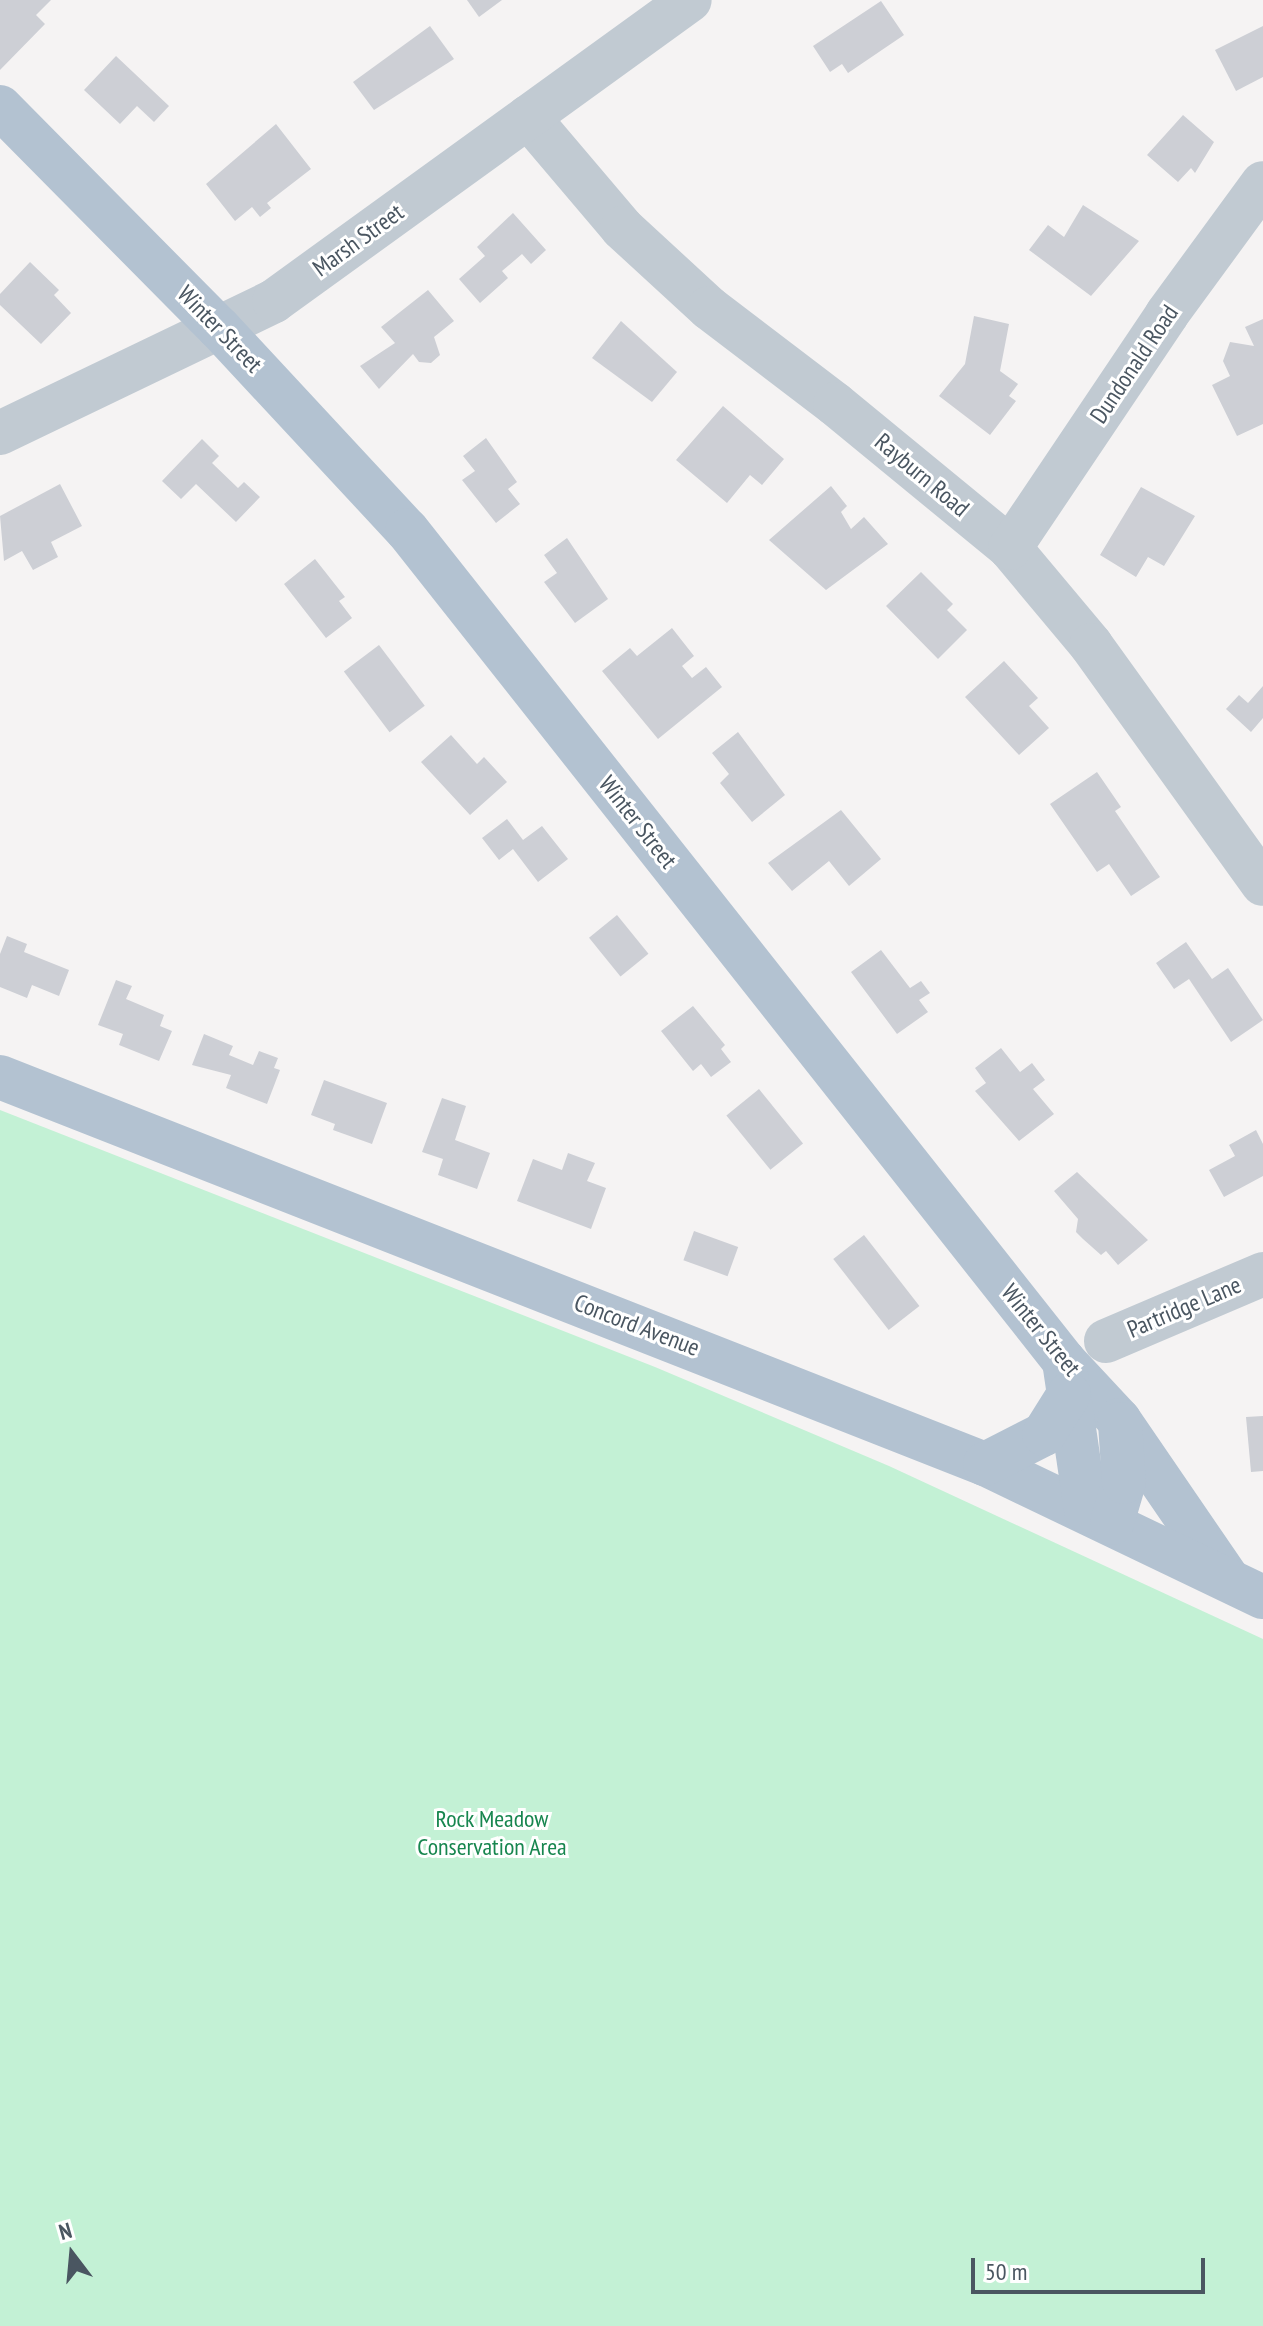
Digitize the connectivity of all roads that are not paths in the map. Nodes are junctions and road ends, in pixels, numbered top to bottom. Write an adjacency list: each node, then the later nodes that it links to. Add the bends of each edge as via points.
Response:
1 (690, 0): 3 (street, Marsh Street)
2 (0, 107): 5 (main road, Winter Street)
3 (528, 117): 5 (street, Marsh Street, via 274,301); 7 (street, Rayburn Road, via 622,228 709,308)
4 (1263, 183): 7 (street, Dundonald Road, via 1167,314)
5 (219, 328): 6 (street, Marsh Street); 12 (main road, Winter Street, via 407,530)
6 (0, 433)
7 (1010, 548): 8 (street, Rayburn Road, via 1091,645)
8 (1263, 884)
9 (0, 1077): 14 (main road, Concord Avenue)
10 (1263, 1274): 11 (street, Partridge Lane)
11 (1106, 1341)
12 (1067, 1377): 13 (main road, Winter Street); 14 (main road, via 1044,1434); 15 (main road)
13 (1119, 1420): 15 (main road, via 1126,1466); 16 (main road, Winter Street)
14 (985, 1464): 15 (main road, Concord Avenue)
15 (1099, 1516): 16 (main road, Concord Avenue)
16 (1246, 1588)

